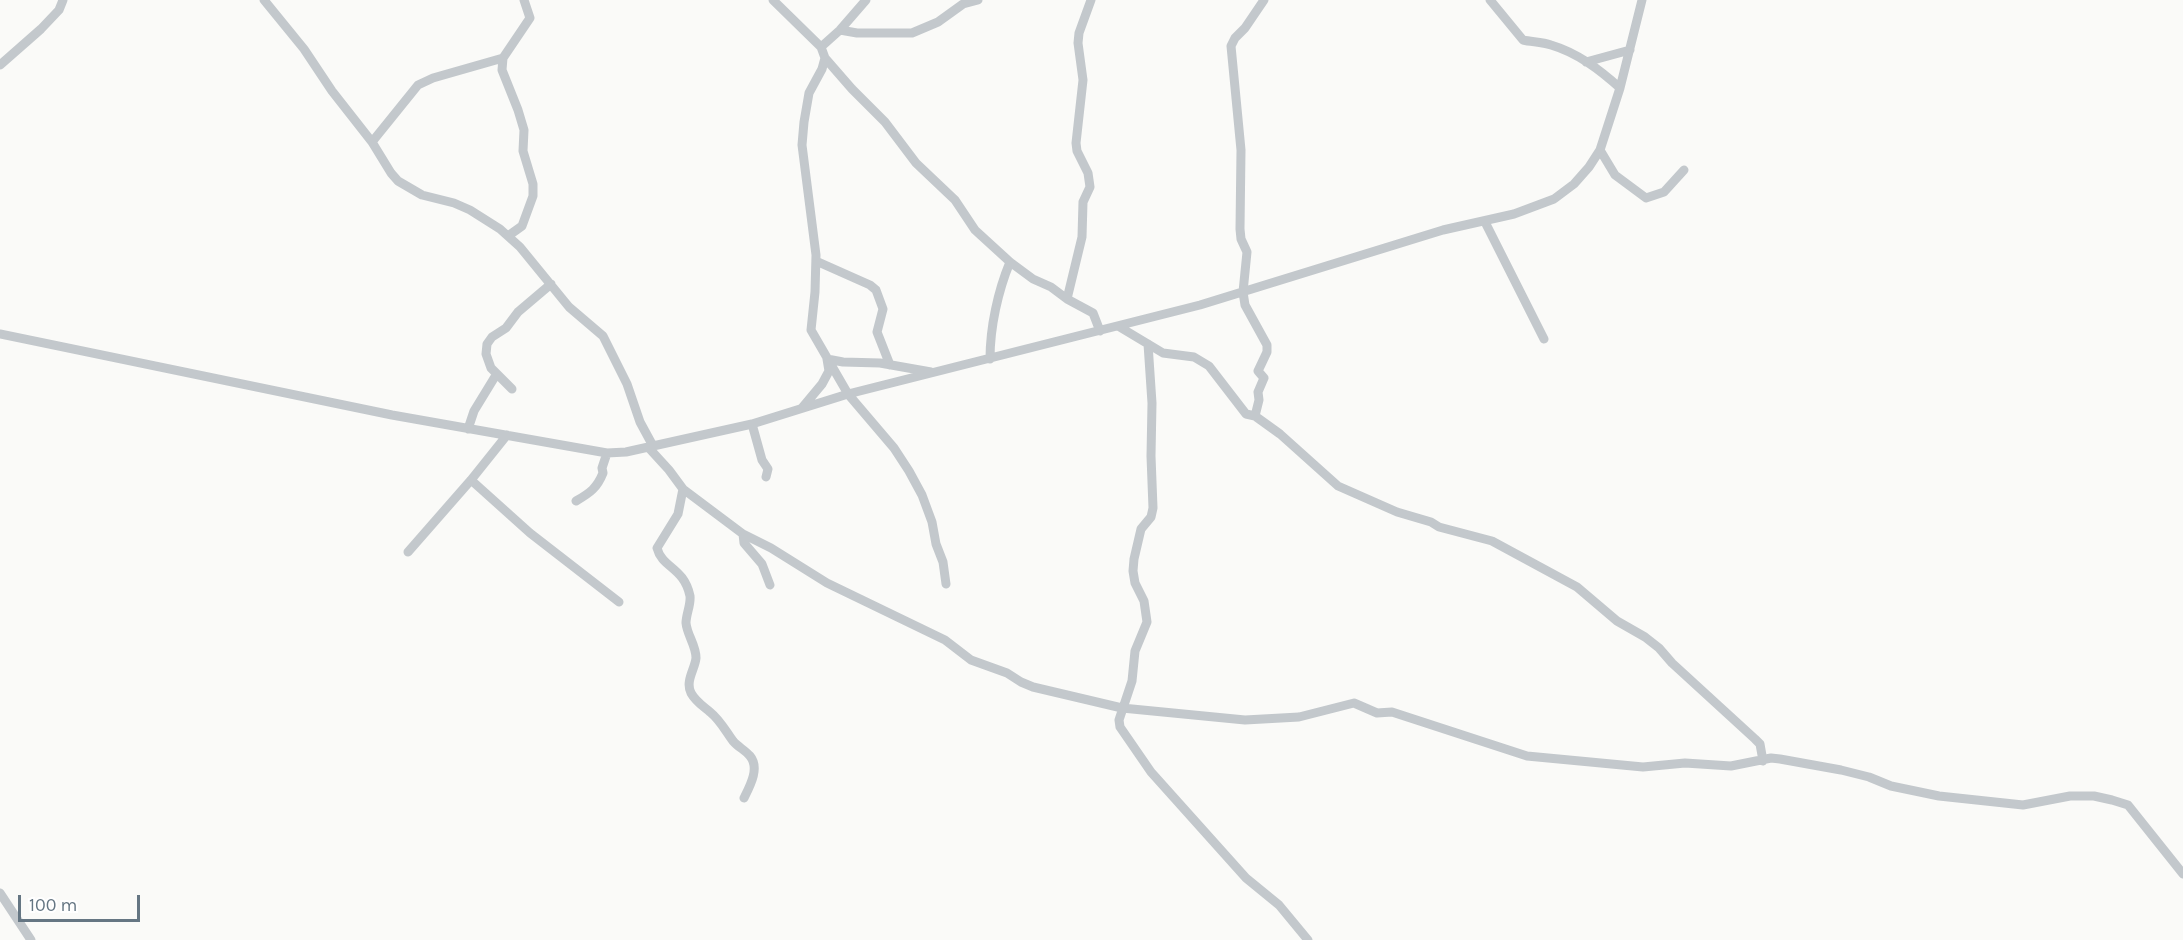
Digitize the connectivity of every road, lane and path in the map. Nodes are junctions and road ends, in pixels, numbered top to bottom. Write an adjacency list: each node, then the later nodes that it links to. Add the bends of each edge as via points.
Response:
1 (63, 0): 17 (street, via 41,29)
2 (264, 0): 19 (street)
3 (524, 0): 14 (street, via 530,18)
4 (773, 0): 12 (street)
5 (866, 0): 11 (street)
6 (978, 0): 11 (street, via 963,4 938,22 912,33)
7 (1091, 0): 28 (street, via 1077,43 1083,80 1076,143 1090,187 1083,202 1082,237)
8 (1264, 0): 27 (street, via 1231,46 1241,150 1240,229 1247,252)
9 (1490, 0): 16 (street, via 1523,40 1550,44)
10 (1642, 0): 13 (street)
11 (840, 30): 12 (street)
12 (821, 47): 15 (street)
13 (1630, 50): 16 (street); 18 (street)
14 (502, 58): 19 (street, via 418,85); 23 (street, via 502,70 522,124 522,151 533,184 533,196 522,226)
15 (825, 58): 24 (street, via 809,93 802,145); 25 (street, via 885,122 916,163 955,200 975,230)
16 (1586, 62): 18 (street)
17 (0, 65)
18 (1620, 88): 20 (street)
19 (372, 142): 23 (street, via 398,181 422,195 470,210)
20 (1600, 150): 21 (street, via 1615,175 1646,198 1664,192); 22 (street, via 1574,183 1554,199)
21 (1684, 170)
22 (1485, 222): 27 (street, via 1432,234); 32 (street)
23 (508, 236): 26 (street)
24 (816, 261): 34 (street, via 811,330); 36 (street, via 876,290 883,309 877,332)
25 (1010, 262): 28 (street); 35 (street, via 1000,289)
26 (551, 285): 38 (street, via 487,344 486,354); 46 (street, via 606,341)
27 (1243, 292): 29 (street); 42 (street, via 1247,310 1267,345 1258,371 1264,378)
28 (1067, 300): 30 (street, via 1092,313)
29 (1118, 326): 30 (street); 33 (street)
30 (1100, 331): 35 (street)
31 (0, 334): 44 (street)
32 (1545, 339)
33 (1148, 344): 42 (street, via 1169,355 1194,357 1209,366 1243,411); 57 (street, via 1153,508 1141,529 1133,571 1147,622 1135,651 1132,681)
34 (827, 359): 36 (street); 40 (street); 41 (street, via 830,371)
35 (990, 359): 37 (street)
36 (890, 364): 37 (street)
37 (936, 373): 40 (street)
38 (496, 375): 39 (street); 44 (street)
39 (512, 389)
40 (848, 394): 41 (street); 54 (street, via 894,448 922,495)
41 (801, 409): 43 (street)
42 (1255, 416): 58 (street, via 1338,486 1397,512 1492,541 1577,587 1617,621 1659,648 1755,738)
43 (752, 424): 46 (street); 48 (street, via 768,469)
44 (468, 429): 45 (street)
45 (507, 435): 47 (street); 49 (street)
46 (651, 447): 47 (street); 50 (street)
47 (607, 453): 51 (street, via 599,484)
48 (766, 477)
49 (471, 480): 53 (street); 56 (street, via 530,533)
50 (682, 489): 52 (street); 59 (street, via 678,514 657,548 687,585 690,600 686,624 696,659 690,691 754,763)
51 (576, 501)
52 (743, 534): 55 (street, via 744,543 762,564); 57 (street, via 827,583 945,640 971,660 1041,689)
53 (408, 552)
54 (946, 584)
55 (770, 585)
56 (619, 602)
57 (1122, 708): 58 (street, via 1245,720 1299,717 1354,703 1527,756 1643,767 1685,763 1731,766); 63 (street, via 1120,727 1151,772 1246,878 1280,905)
58 (1763, 761): 60 (street, via 1780,759 1841,770 1939,796 2023,805 2070,796 2112,800 2128,805)
59 (744, 798)
60 (2183, 874)
61 (0, 893): 62 (street)
62 (32, 940)
63 (1308, 940)

